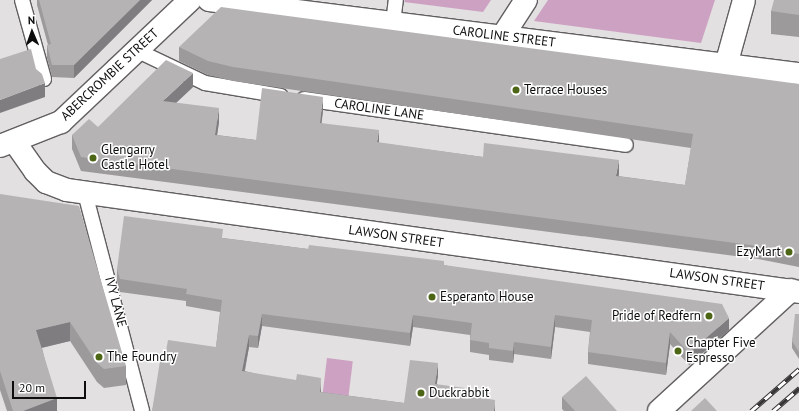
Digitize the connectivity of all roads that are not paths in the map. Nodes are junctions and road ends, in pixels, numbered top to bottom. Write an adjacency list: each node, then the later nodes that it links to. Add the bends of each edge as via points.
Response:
1 (22, 0): 12 (lane)
2 (190, 0): 9 (street, ABERCROMBIE STREET)
3 (209, 0): 7 (street, CAROLINE STREET)
4 (396, 0): 7 (lane)
5 (526, 0): 8 (street)
6 (744, 0): 10 (street)
7 (393, 24): 8 (street, CAROLINE STREET)
8 (502, 37): 10 (street, CAROLINE STREET)
9 (138, 51): 13 (street, ABERCROMBIE STREET, via 61,122); 14 (lane, CAROLINE LANE, via 205,83 231,89)
10 (726, 65): 11 (street, CAROLINE STREET)
11 (799, 74)
12 (44, 79)
13 (7, 144): 15 (street, LAWSON STREET, via 46,182 57,188)
14 (626, 145)
15 (86, 193): 16 (street, LAWSON STREET); 17 (lane, IVY LANE)
16 (795, 291): 18 (street)
17 (142, 411)
18 (659, 411)

